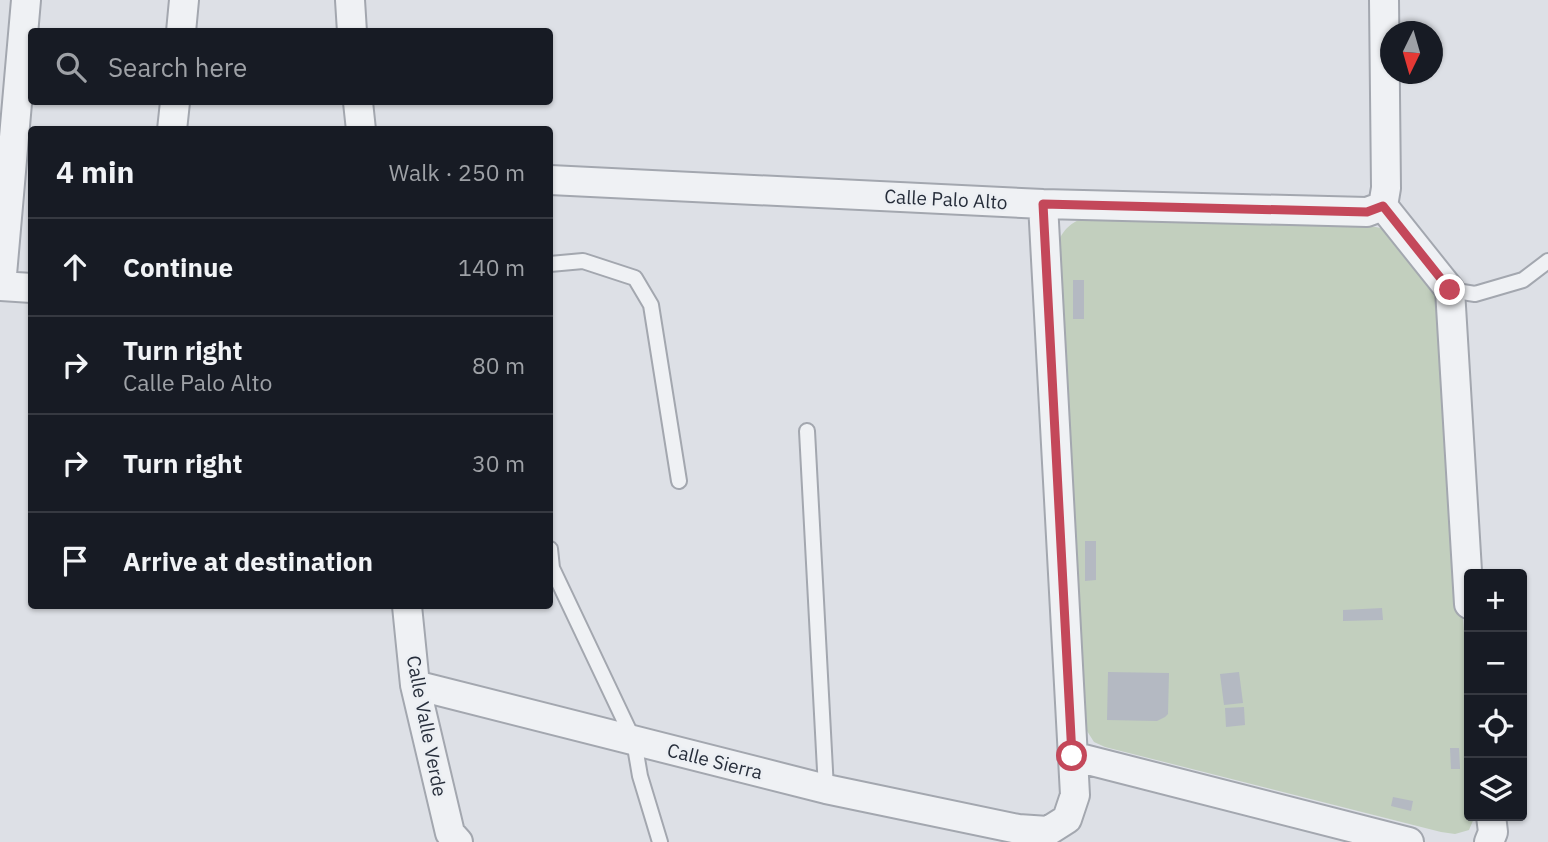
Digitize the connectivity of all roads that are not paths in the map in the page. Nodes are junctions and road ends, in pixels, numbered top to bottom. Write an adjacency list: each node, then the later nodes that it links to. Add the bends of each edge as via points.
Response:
1 (26, 0): 16 (street)
2 (184, 0): 5 (street)
3 (350, 0): 6 (street)
4 (1384, 0): 13 (street)
5 (181, 28)
6 (352, 28)
7 (175, 105): 9 (street)
8 (358, 105): 10 (street)
9 (172, 126)
10 (361, 126)
11 (553, 180): 12 (street, Calle Palo Alto)
12 (1043, 204): 13 (street, Calle Palo Alto, via 1367,212); 26 (street)
13 (1383, 206): 18 (street)
14 (1548, 261): 18 (lane, via 1523,279 1475,293)
15 (553, 264): 20 (lane, via 583,261 635,278 651,305)
16 (1, 286): 17 (street)
17 (28, 288)
18 (1450, 290): 21 (street)
19 (807, 431): 27 (lane)
20 (679, 481)
21 (1467, 569)
22 (553, 570): 25 (lane)
23 (407, 609): 24 (street, Calle Valle Verde)
24 (415, 685): 25 (street, Calle Sierra); 29 (street, Calle Valle Verde, via 450,833)
25 (634, 741): 27 (street, Calle Sierra); 30 (lane)
26 (1072, 756): 27 (street, Calle Sierra, via 1074,795 1067,819 1048,831 1017,829); 31 (street)
27 (826, 789)
28 (1492, 821): 32 (street)
29 (458, 842)
30 (660, 842)
31 (1409, 842)
32 (1489, 842)

